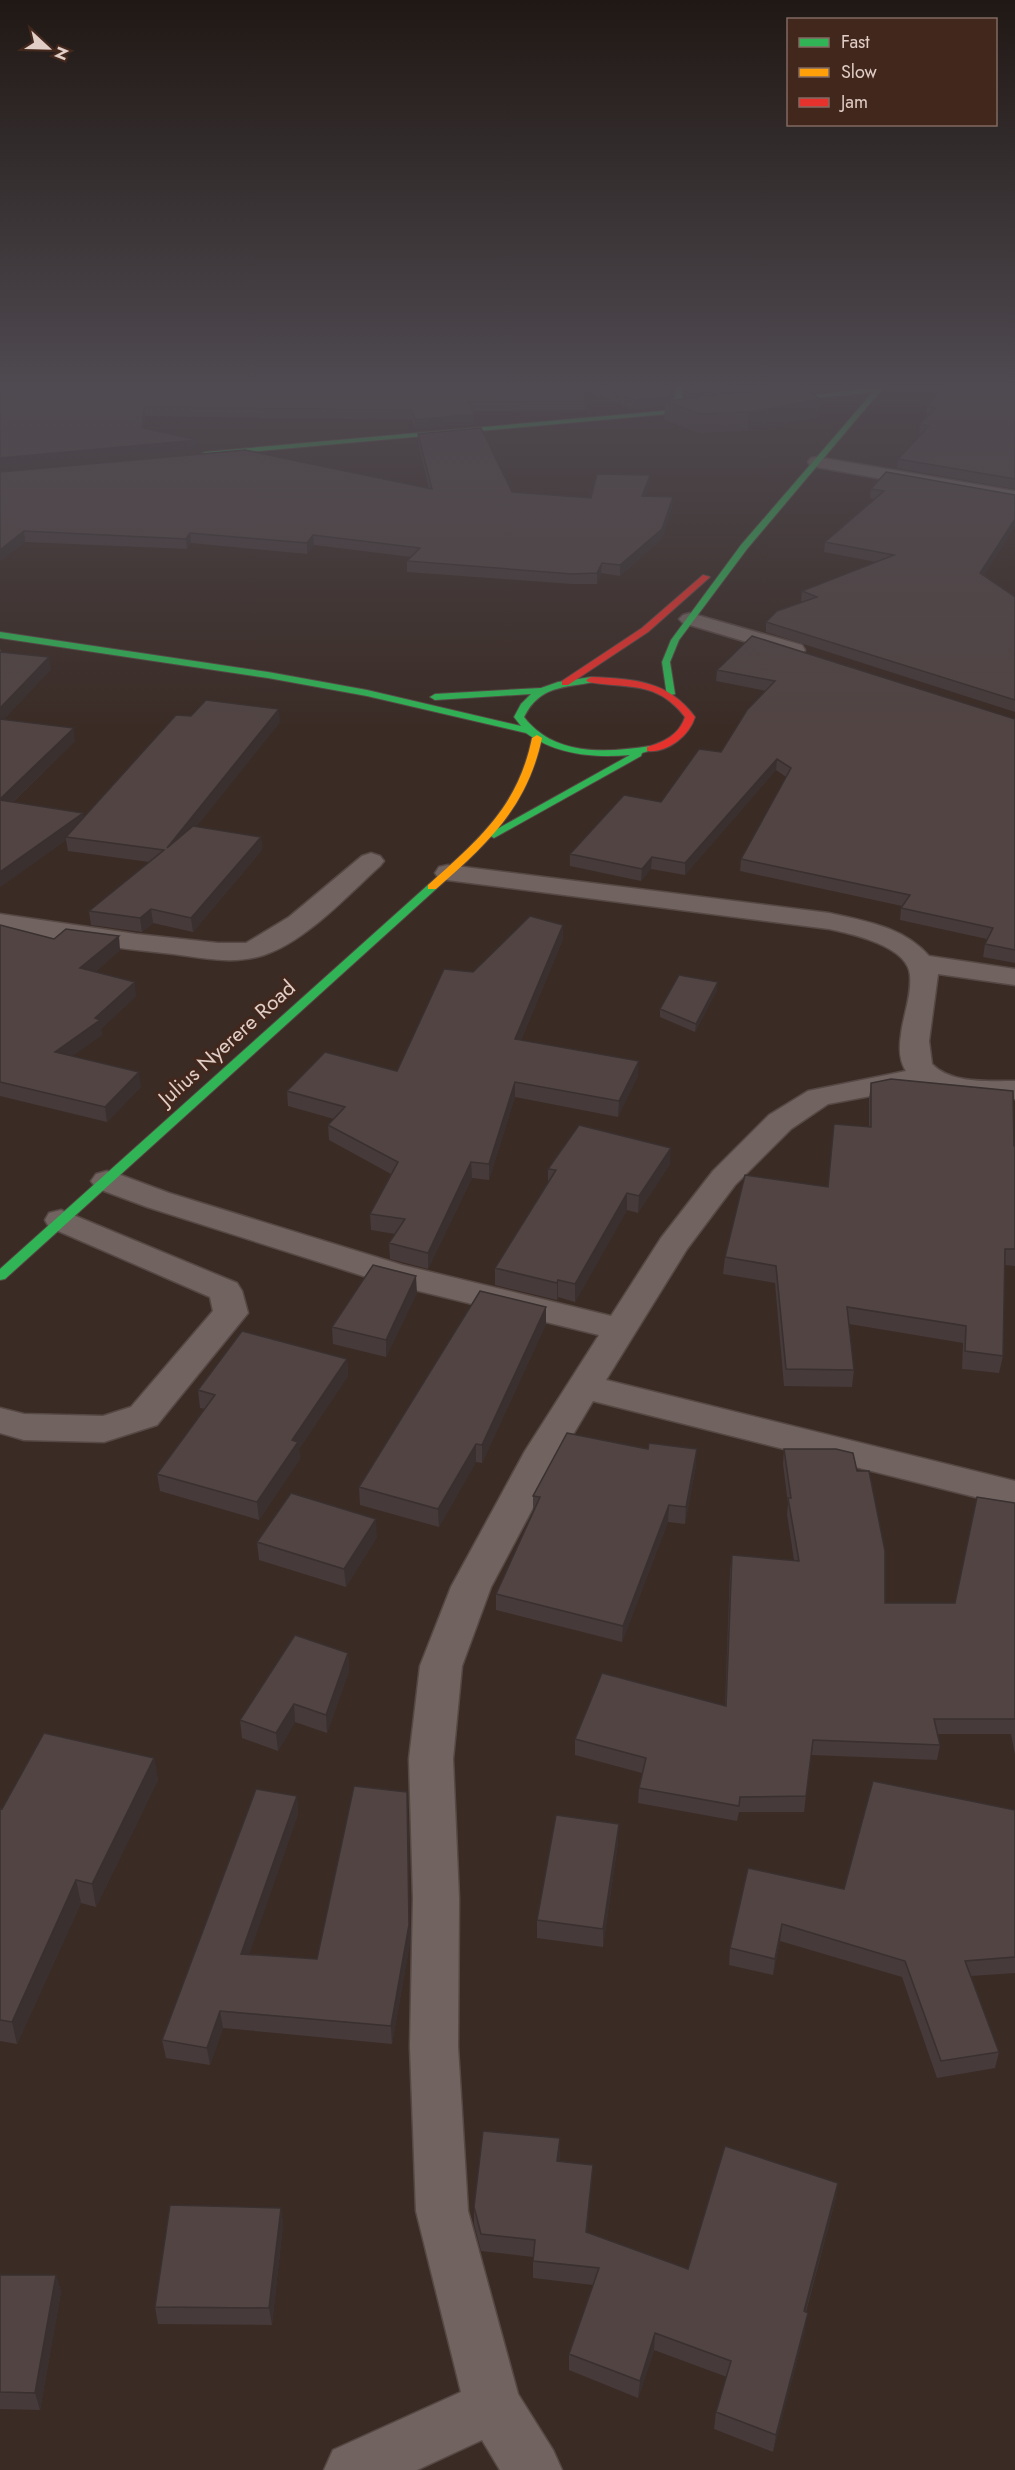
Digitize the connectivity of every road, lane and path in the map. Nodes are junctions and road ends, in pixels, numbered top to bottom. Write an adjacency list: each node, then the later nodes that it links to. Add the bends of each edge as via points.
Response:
1 (786, 498): 2 (main road, Julius Nyerere Road)
2 (744, 547): 3 (main road, Julius Nyerere Road); 6 (main road, Julius Nyerere Road, via 682,595 645,630)
3 (690, 619): 5 (street); 9 (main road, Julius Nyerere Road, via 666,662)
4 (0, 635): 8 (main road, via 154,656)
5 (816, 657)
6 (564, 684): 7 (main road, Julius Nyerere Road); 9 (main road, Julius Nyerere Road, via 620,681)
7 (541, 691): 8 (main road, via 437,697); 10 (main road, Julius Nyerere Road, via 525,703 519,717)
8 (367, 693): 10 (main road)
9 (670, 694): 11 (main road, Julius Nyerere Road, via 685,705 690,717 686,730 671,741)
10 (532, 734): 11 (main road, Julius Nyerere Road, via 560,747 588,752); 12 (main road, Julius Nyerere Road, via 536,758 528,781)
11 (648, 749): 12 (main road, Julius Nyerere Road)
12 (483, 841): 14 (main road, Julius Nyerere Road)
13 (371, 861): 15 (street, via 275,939 253,949 214,951 148,944)
14 (448, 873): 16 (street, via 830,921 878,934 908,948); 20 (main road, Julius Nyerere Road)
15 (0, 922)
16 (921, 963): 17 (street); 18 (street, via 925,978 915,1054 917,1066)
17 (1015, 977)
18 (928, 1076): 19 (street, via 955,1085); 23 (street, via 819,1097 780,1122 724,1178 673,1245)
19 (1015, 1090)
20 (107, 1181): 21 (main road, Julius Nyerere Road); 23 (street, via 394,1274)
21 (62, 1220): 22 (main road, Julius Nyerere Road); 25 (street, via 225,1291 231,1313 144,1416 104,1429 24,1427)
22 (0, 1276)
23 (620, 1329): 24 (street)
24 (584, 1388): 26 (street); 27 (street, via 544,1451 471,1587 441,1666 431,1759 436,1898 434,2047 442,2211)
25 (0, 1420)
26 (1015, 1494)
27 (493, 2406): 28 (street); 29 (street)
28 (353, 2470)
29 (533, 2470)

